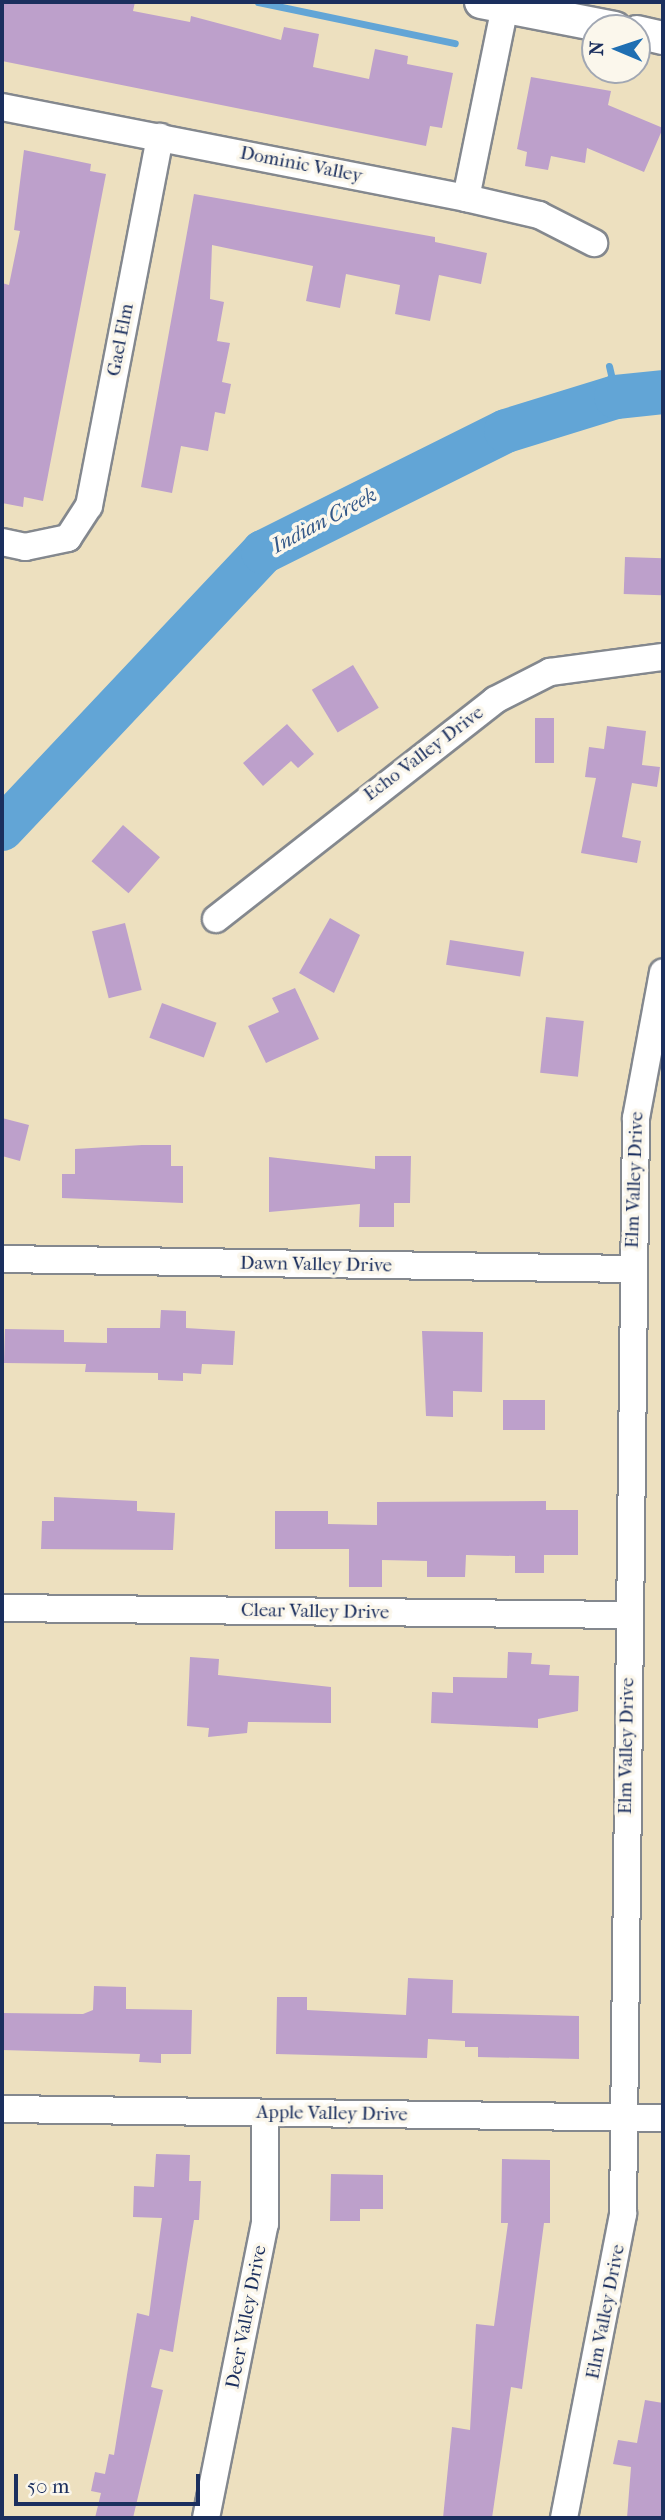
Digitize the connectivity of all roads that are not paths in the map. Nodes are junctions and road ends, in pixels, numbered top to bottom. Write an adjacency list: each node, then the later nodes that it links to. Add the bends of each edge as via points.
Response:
1 (509, 5): 2 (street); 5 (street)
2 (581, 21)
3 (2, 107): 4 (street, Dominic Valley)
4 (160, 137): 5 (street, Dominic Valley); 7 (street, Gael Elm, via 89,506 68,538 37,546)
5 (466, 198): 6 (street, Dominic Valley, via 540,215)
6 (594, 243)
7 (2, 542)
8 (663, 657): 9 (street, Echo Valley Drive, via 550,672 495,700)
9 (216, 919)
10 (663, 972): 12 (street, Elm Valley Drive, via 636,1118)
11 (2, 1259): 12 (street, Dawn Valley Drive)
12 (631, 1269): 14 (street, Elm Valley Drive)
13 (2, 1608): 14 (street, Clear Valley Drive)
14 (629, 1615): 17 (street, Elm Valley Drive)
15 (2, 2109): 16 (street, Apple Valley Drive)
16 (265, 2113): 17 (street, Apple Valley Drive); 19 (street, Deer Valley Drive, via 265,2224)
17 (623, 2118): 18 (street, Apple Valley Drive); 20 (street, Elm Valley Drive, via 620,2235)
18 (663, 2118)
19 (206, 2518)
20 (564, 2518)

